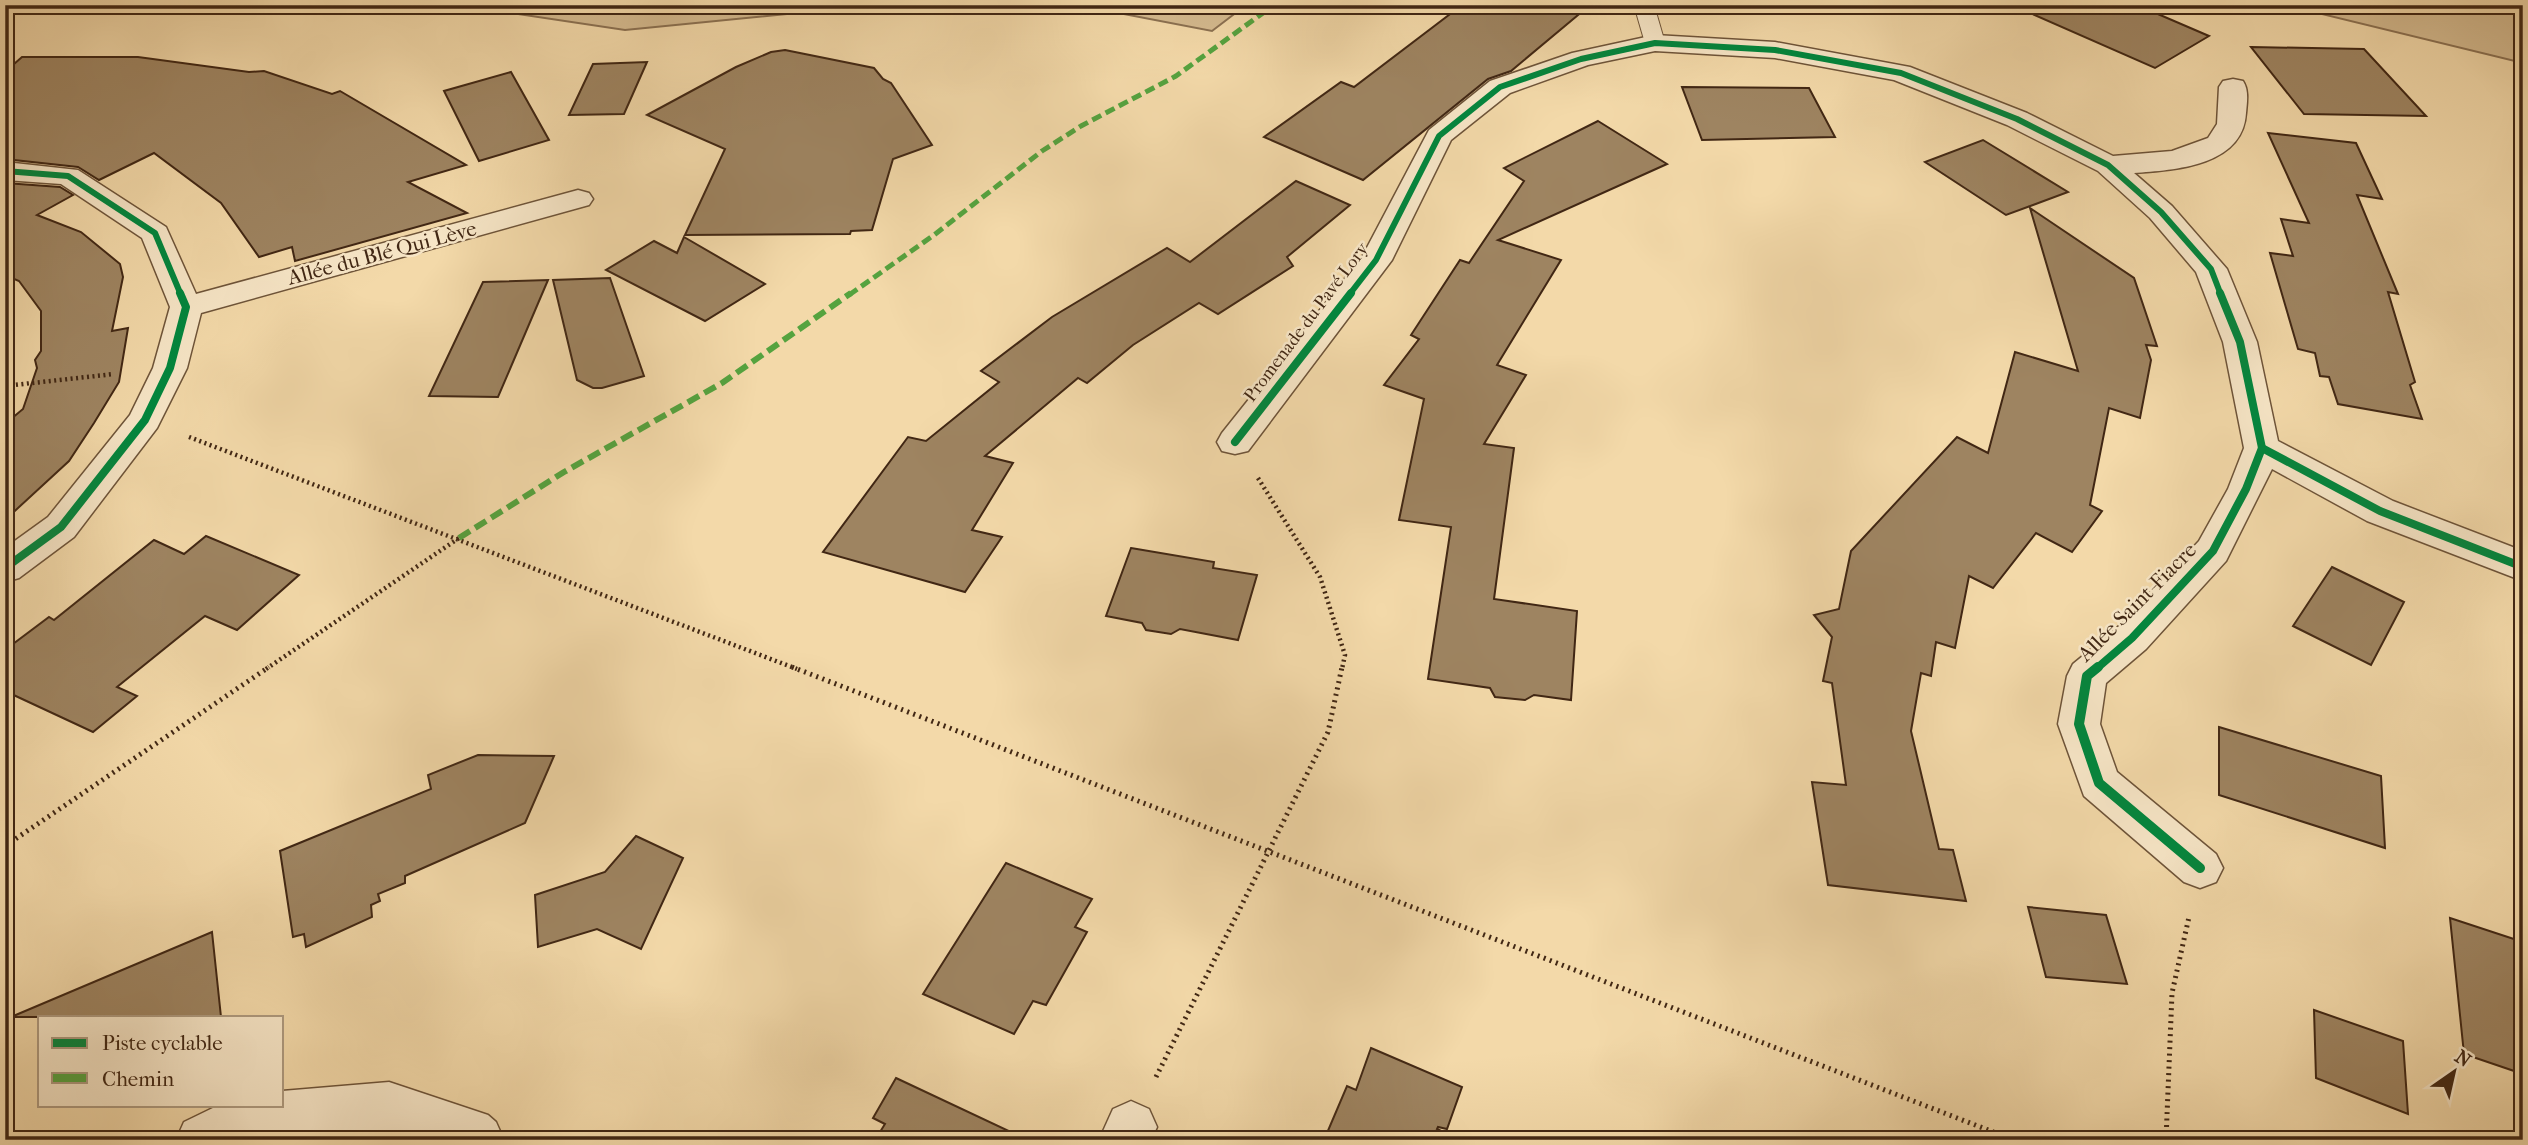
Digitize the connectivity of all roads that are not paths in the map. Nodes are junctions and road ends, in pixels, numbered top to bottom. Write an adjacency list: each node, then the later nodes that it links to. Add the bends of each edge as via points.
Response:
1 (1644, 5): 2 (lane)
2 (1655, 43): 4 (street, Promenade du Pavé Lory, via 1775,50 1901,73 2017,119); 8 (street, Promenade du Pavé Lory, via 1581,59 1500,87 1439,136 1376,260)
3 (2233, 87): 4 (street, via 2226,136 2210,147 2167,163)
4 (2108, 165): 9 (street, Promenade du Pavé Lory, via 2161,212 2211,269 2240,342)
5 (5, 171): 7 (street, via 68,176 155,233)
6 (578, 199): 7 (street, Allée du Blé Qui Lève)
7 (186, 307): 11 (street, via 170,368 145,420 61,527)
8 (1235, 442)
9 (2262, 448): 10 (street, via 2380,511); 12 (street, Allée Saint-Fiacre, via 2213,551 2132,638 2087,676 2079,723 2099,783)
10 (2523, 567)
11 (5, 568)
12 (2200, 868)
13 (202, 1140): 14 (street, via 243,1120 389,1108 470,1133)
14 (478, 1140)

